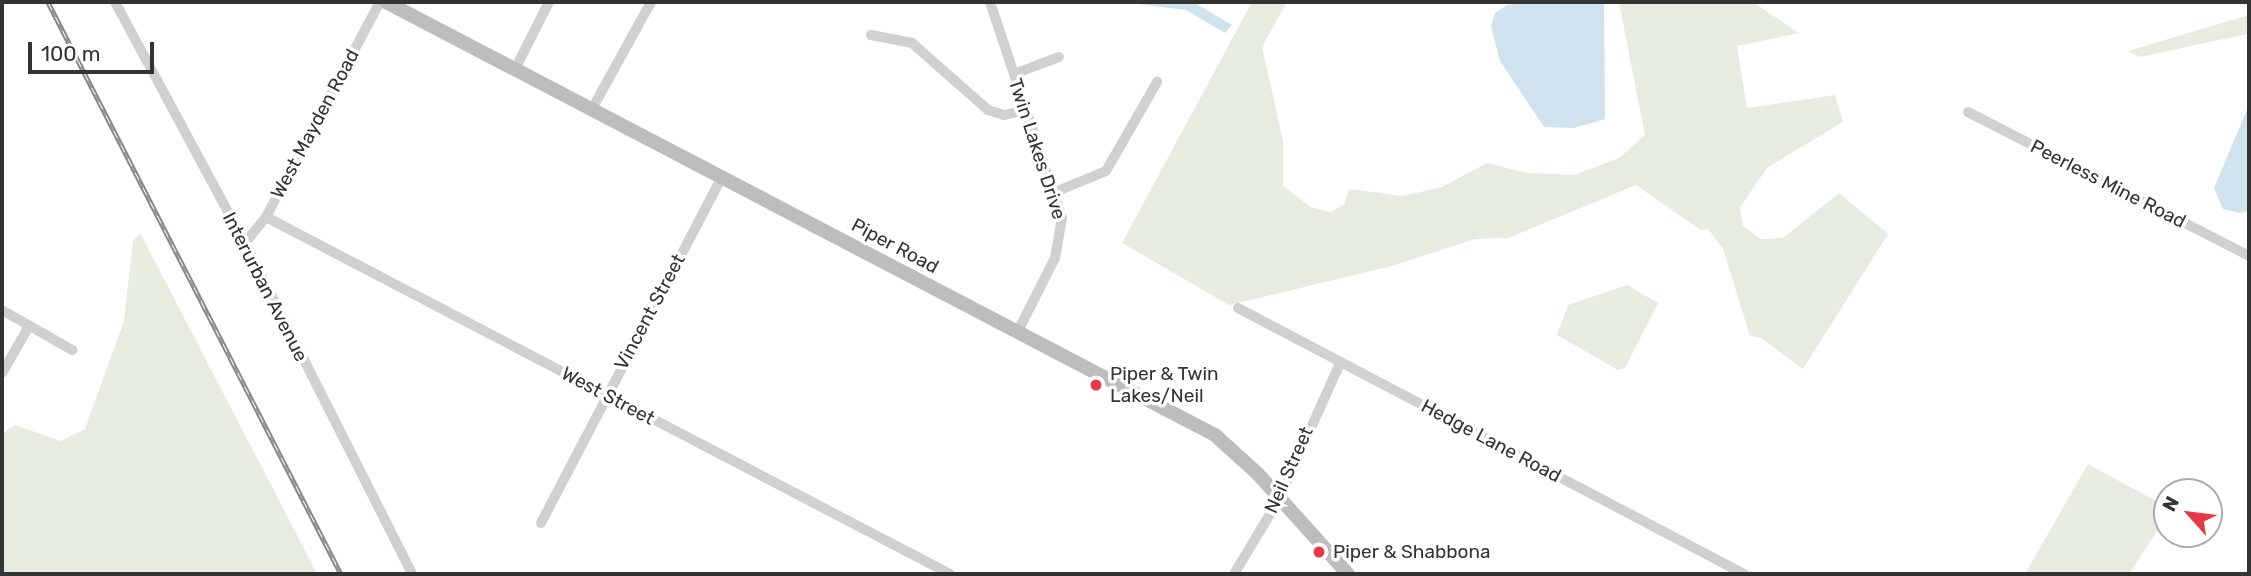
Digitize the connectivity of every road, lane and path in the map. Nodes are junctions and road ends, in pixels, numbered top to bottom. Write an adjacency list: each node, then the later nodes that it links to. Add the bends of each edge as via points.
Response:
1 (115, 2): 18 (street, Interurban Avenue)
2 (380, 2): 17 (street, West Mayden Road)
3 (386, 2): 9 (street, Piper Road)
4 (549, 2): 9 (street)
5 (651, 2): 12 (street)
6 (990, 2): 10 (street, Twin Lakes Drive)
7 (871, 35): 13 (street, via 912,43 988,110 1004,115)
8 (1059, 57): 10 (street)
9 (514, 69): 12 (street, Piper Road)
10 (1014, 74): 13 (street, Twin Lakes Drive)
11 (1157, 82): 16 (street, via 1106,178)
12 (592, 109): 15 (street, Piper Road)
13 (1026, 110): 16 (street, Twin Lakes Drive)
14 (1968, 112): 19 (street, Peerless Mine Road)
15 (722, 177): 23 (street, Piper Road); 27 (street, Vincent Street)
16 (1055, 192): 23 (street, Twin Lakes Drive, via 1062,218 1061,240)
17 (266, 217): 18 (street, West Mayden Road); 27 (street, West Street)
18 (245, 243): 30 (street, Interurban Avenue)
19 (2249, 256)
20 (1238, 308): 25 (street, Hedge Lane Road)
21 (2, 310): 22 (street)
22 (29, 326): 24 (street); 26 (street)
23 (1018, 331): 28 (street, Piper Road, via 1215,435)
24 (72, 350)
25 (1340, 363): 28 (street, Neil Street); 34 (street, Hedge Lane Road)
26 (2, 373)
27 (607, 395): 29 (street, Vincent Street); 31 (street, West Street)
28 (1279, 499): 32 (street, Neil Street); 33 (street, Piper Road)
29 (541, 523)
30 (412, 574)
31 (950, 574)
32 (1234, 574)
33 (1348, 574)
34 (1744, 574)

